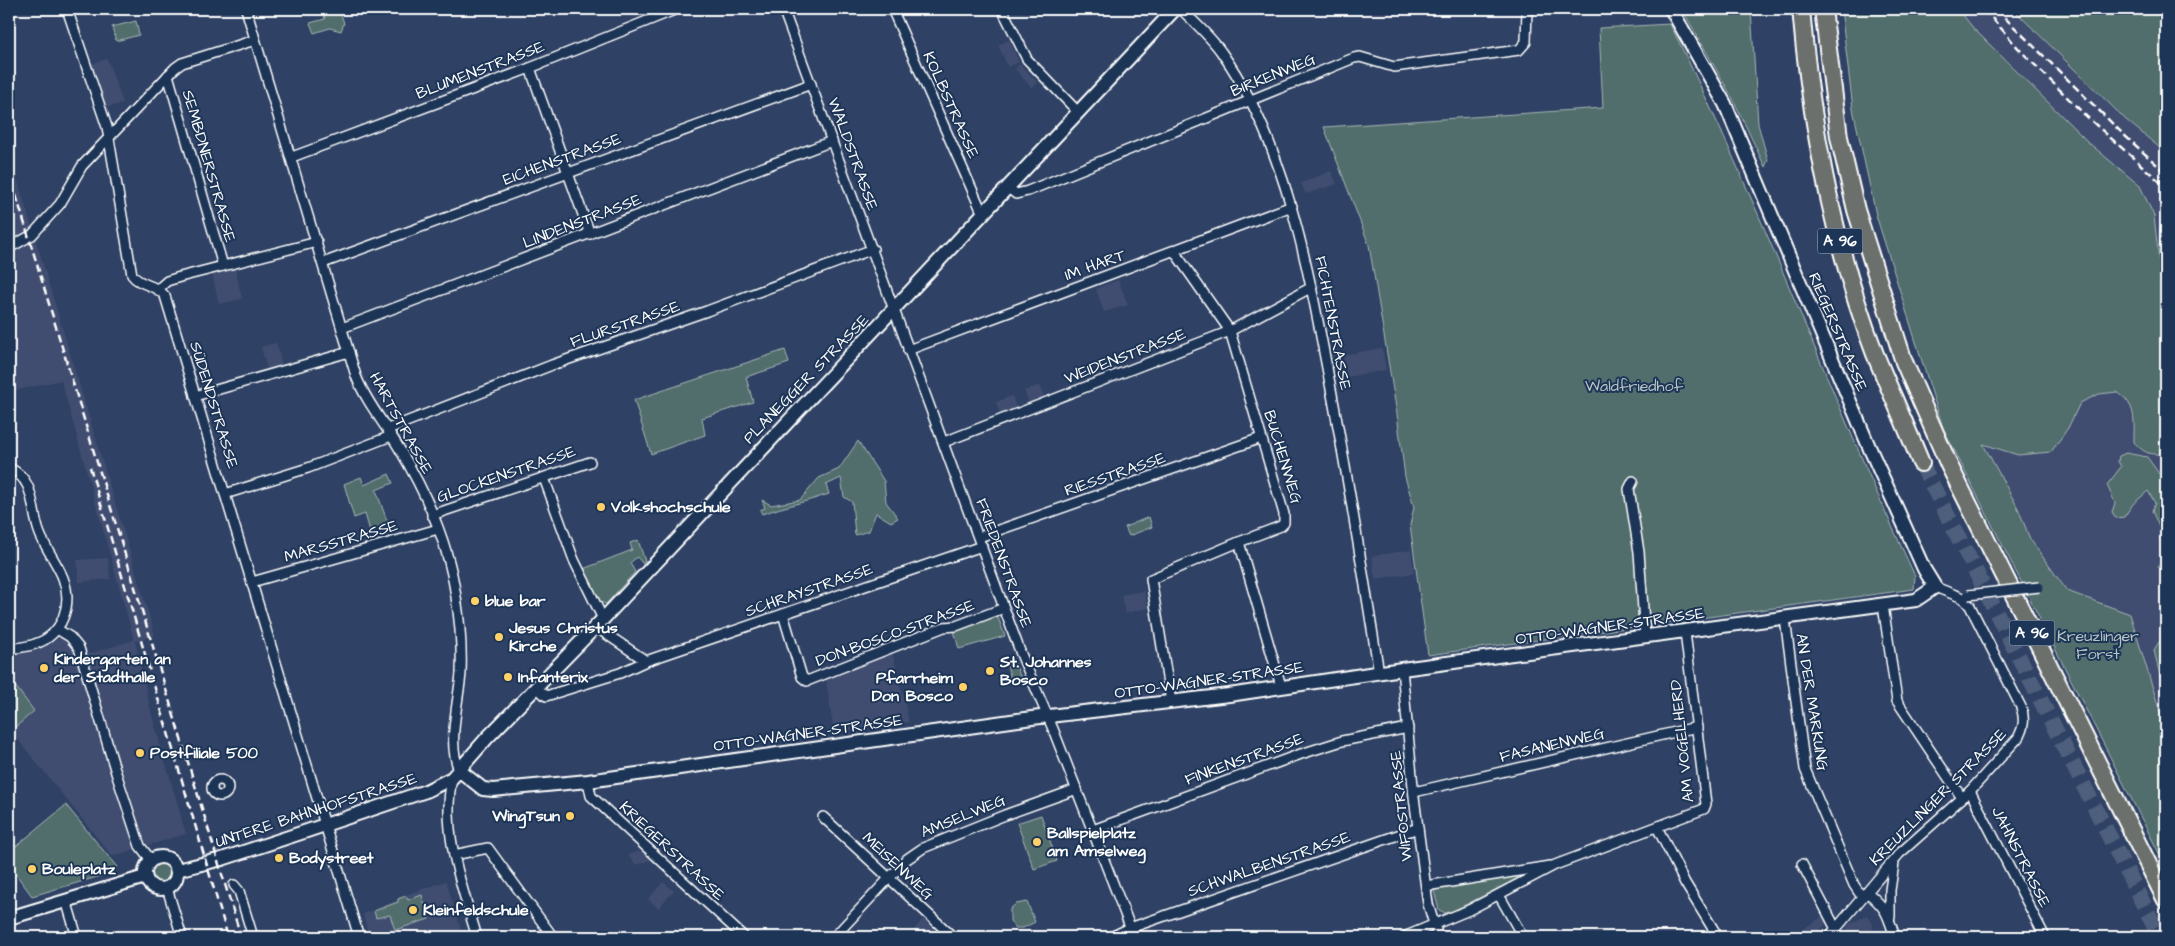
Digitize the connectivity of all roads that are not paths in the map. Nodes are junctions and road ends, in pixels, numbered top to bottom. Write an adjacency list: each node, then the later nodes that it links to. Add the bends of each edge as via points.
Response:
1 (67, 9): 18 (street, via 107,127)
2 (246, 9): 12 (street, HARTSTRASSE)
3 (677, 9): 13 (street, BLUMENSTRASSE)
4 (783, 9): 15 (street, WALDSTRASSE)
5 (892, 9): 24 (street, KOLBSTRASSE)
6 (1002, 9): 17 (street, via 1027,59)
7 (1174, 9): 16 (street, FICHTENSTRASSE, via 1222,53); 17 (street, PLANEGGER STRASSE)
8 (1527, 9): 16 (street, BIRKENWEG, via 1526,42 1519,50 1394,67 1357,57)
9 (1671, 9): 55 (street, RIEGERSTRASSE, via 1725,104 1870,449)
10 (1800, 9): 44 (highway, A 96, via 1817,141 1837,229 1875,353)
11 (1823, 9): 101 (highway, A 96, via 1839,137 1856,210 1904,362 1949,465)
12 (255, 40): 14 (street, via 182,63); 20 (street, HARTSTRASSE)
13 (530, 68): 20 (street, BLUMENSTRASSE); 21 (street)
14 (168, 75): 18 (street); 31 (street, SEMBDNERSTRASSE)
15 (811, 84): 19 (street, WALDSTRASSE); 21 (street, EICHENSTRASSE)
16 (1250, 100): 22 (street, BIRKENWEG, via 1028,192 1016,194); 23 (street, FICHTENSTRASSE)
17 (1078, 112): 22 (street, PLANEGGER STRASSE)
18 (108, 139): 27 (street, via 82,166 60,204 32,235); 33 (street, via 132,275)
19 (832, 141): 25 (street, LINDENSTRASSE); 28 (street, WALDSTRASSE)
20 (292, 157): 26 (street, HARTSTRASSE)
21 (568, 173): 25 (street); 30 (street, EICHENSTRASSE)
22 (1007, 187): 24 (street, PLANEGGER STRASSE)
23 (1292, 206): 29 (street, IM HART); 32 (street, FICHTENSTRASSE)
24 (982, 212): 34 (street, PLANEGGER STRASSE)
25 (590, 234): 35 (street, LINDENSTRASSE)
26 (317, 242): 30 (street, HARTSTRASSE); 31 (street)
27 (9, 248)
28 (872, 249): 34 (street, WALDSTRASSE); 40 (street, FLURSTRASSE, via 546,367)
29 (1174, 251): 36 (street, BUCHENWEG); 37 (street, IM HART)
30 (324, 263): 35 (street, HARTSTRASSE)
31 (222, 266): 33 (street, via 180,276)
32 (1312, 287): 36 (street, WEIDENSTRASSE); 69 (street, FICHTENSTRASSE, via 1358,532)
33 (158, 289): 39 (street, SÜDENDSTRASSE, via 165,296)
34 (894, 309): 37 (street, FRIEDENSTRASSE); 62 (street, PLANEGGER STRASSE)
35 (342, 328): 38 (street, HARTSTRASSE)
36 (1230, 331): 41 (street, BUCHENWEG); 42 (street, WEIDENSTRASSE)
37 (908, 350): 42 (street, FRIEDENSTRASSE)
38 (348, 352): 39 (street); 40 (street, HARTSTRASSE, via 361,388)
39 (195, 396): 48 (street, SÜDENDSTRASSE)
40 (390, 432): 48 (street, FLURSTRASSE, via 308,468); 49 (street, HARTSTRASSE)
41 (1261, 438): 51 (street, RIESSTRASSE); 52 (street, BUCHENWEG, via 1285,522)
42 (944, 442): 51 (street, FRIEDENSTRASSE)
43 (590, 462): 46 (street, GLOCKENSTRASSE)
44 (1921, 463)
45 (9, 468): 63 (street, via 20,475 30,488 40,534 64,580 67,604)
46 (544, 478): 49 (street, GLOCKENSTRASSE); 62 (street)
47 (1633, 481): 65 (street, via 1629,489 1639,552)
48 (225, 494): 54 (street, SÜDENDSTRASSE)
49 (432, 515): 50 (street, HARTSTRASSE)
50 (438, 529): 54 (street, MARSSTRASSE); 76 (street, HARTSTRASSE, via 454,580 460,629 454,746)
51 (979, 537): 53 (street, FRIEDENSTRASSE)
52 (1240, 542): 70 (street); 72 (street, via 1151,579)
53 (982, 546): 59 (street, FRIEDENSTRASSE); 60 (street, SCHRAYSTRASSE)
54 (252, 582): 83 (street, SÜDENDSTRASSE)
55 (1935, 586): 57 (street); 58 (street, OTTO-WAGNER-STRASSE, via 1916,600)
56 (2039, 587): 57 (street, bridge)
57 (1965, 596): 79 (street, KREUZLINGER STRASSE, via 2024,716 2018,738)
58 (1882, 605): 61 (street, OTTO-WAGNER-STRASSE); 81 (street, via 1897,701)
59 (1004, 608): 60 (street, DON-BOSCO-STRASSE, via 936,630 807,681 802,677); 73 (street, FRIEDENSTRASSE)
60 (783, 614): 67 (street, SCHRAYSTRASSE)
61 (1785, 619): 64 (street, OTTO-WAGNER-STRASSE); 99 (street, AN DER MARKUNG, via 1805,769 1854,885)
62 (599, 623): 67 (street); 71 (street, PLANEGGER STRASSE)
63 (57, 628): 66 (street, via 37,644); 88 (street, via 79,648 140,846)
64 (1685, 632): 65 (street, OTTO-WAGNER-STRASSE); 74 (street, AM VOGELHERD)
65 (1645, 637): 68 (street, OTTO-WAGNER-STRASSE)
66 (9, 649)
67 (643, 663): 71 (street, SCHRAYSTRASSE, via 546,696)
68 (1402, 669): 69 (street, OTTO-WAGNER-STRASSE); 75 (street, WIFOSTRASSE)
69 (1379, 673): 70 (street, OTTO-WAGNER-STRASSE)
70 (1281, 686): 72 (street, OTTO-WAGNER-STRASSE)
71 (538, 688): 76 (street, PLANEGGER STRASSE)
72 (1171, 702): 73 (street, OTTO-WAGNER-STRASSE)
73 (1048, 716): 77 (street, OTTO-WAGNER-STRASSE); 78 (street, FRIEDENSTRASSE)
74 (1697, 727): 80 (street, FASANENWEG); 84 (street, AM VOGELHERD, via 1704,809)
75 (1408, 728): 80 (street, WIFOSTRASSE); 86 (street, FINKENSTRASSE, via 1309,751)
76 (456, 774): 77 (street, OTTO-WAGNER-STRASSE, via 483,789 493,790); 83 (street, UNTERE BAHNHOFSTRASSE, via 426,791); 87 (street, via 448,807)
77 (588, 781): 115 (street, KRIEGERSTRASSE, via 591,796)
78 (1077, 789): 86 (street, FRIEDENSTRASSE); 94 (street, AMSELWEG, via 938,840 914,854)
79 (1970, 791): 81 (street, KREUZLINGER STRASSE); 126 (street, JAHNSTRASSE)
80 (1414, 792): 85 (street, WIFOSTRASSE)
81 (1962, 798): 89 (street, KREUZLINGER STRASSE)
82 (823, 817): 94 (street, MEISENWEG)
83 (326, 825): 92 (street, UNTERE BAHNHOFSTRASSE); 112 (street, SÜDENDSTRASSE)
84 (1657, 827): 91 (street, AM VOGELHERD); 123 (street, via 1685,883)
85 (1418, 828): 96 (street, WIFOSTRASSE); 107 (street, SCHWALBENSTRASSE)
86 (1093, 830): 107 (street, FRIEDENSTRASSE)
87 (454, 855): 113 (street); 114 (street, via 488,848)
88 (151, 860): 92 (street, via 165,857 173,861); 93 (street)
89 (1894, 860): 99 (street, KREUZLINGER STRASSE); 104 (street)
90 (1802, 864): 108 (street)
91 (1555, 865): 96 (street); 98 (street)
92 (177, 870): 97 (street, via 174,883)
93 (145, 877): 97 (street, via 151,886); 100 (street)
94 (889, 877): 116 (street, AMSELWEG); 117 (street, MEISENWEG)
95 (234, 885): 103 (street)
96 (1426, 886): 106 (street, WIFOSTRASSE)
97 (167, 888): 110 (street)
98 (1499, 895): 106 (street); 122 (street)
99 (1864, 895): 104 (street, AN DER MARKUNG, via 1880,903); 108 (street, KREUZLINGER STRASSE)
100 (66, 900): 105 (street); 109 (street)
101 (2166, 900)
102 (253, 908): 103 (street)
103 (246, 916): 111 (street)
104 (1890, 916): 125 (street)
105 (9, 918)
106 (1433, 926): 120 (street); 121 (street, WIFOSTRASSE)
107 (1130, 928): 118 (street, SCHWALBENSTRASSE); 119 (street, FRIEDENSTRASSE)
108 (1836, 929): 124 (street, KREUZLINGER STRASSE)
109 (77, 937)
110 (182, 937)
111 (253, 937)
112 (359, 937)
113 (477, 937)
114 (553, 937)
115 (744, 937)
116 (834, 937)
117 (953, 937)
118 (1111, 937)
119 (1134, 937)
120 (1404, 937)
121 (1438, 937)
122 (1523, 937)
123 (1718, 937)
124 (1829, 937)
125 (1895, 937)
126 (2046, 937)

